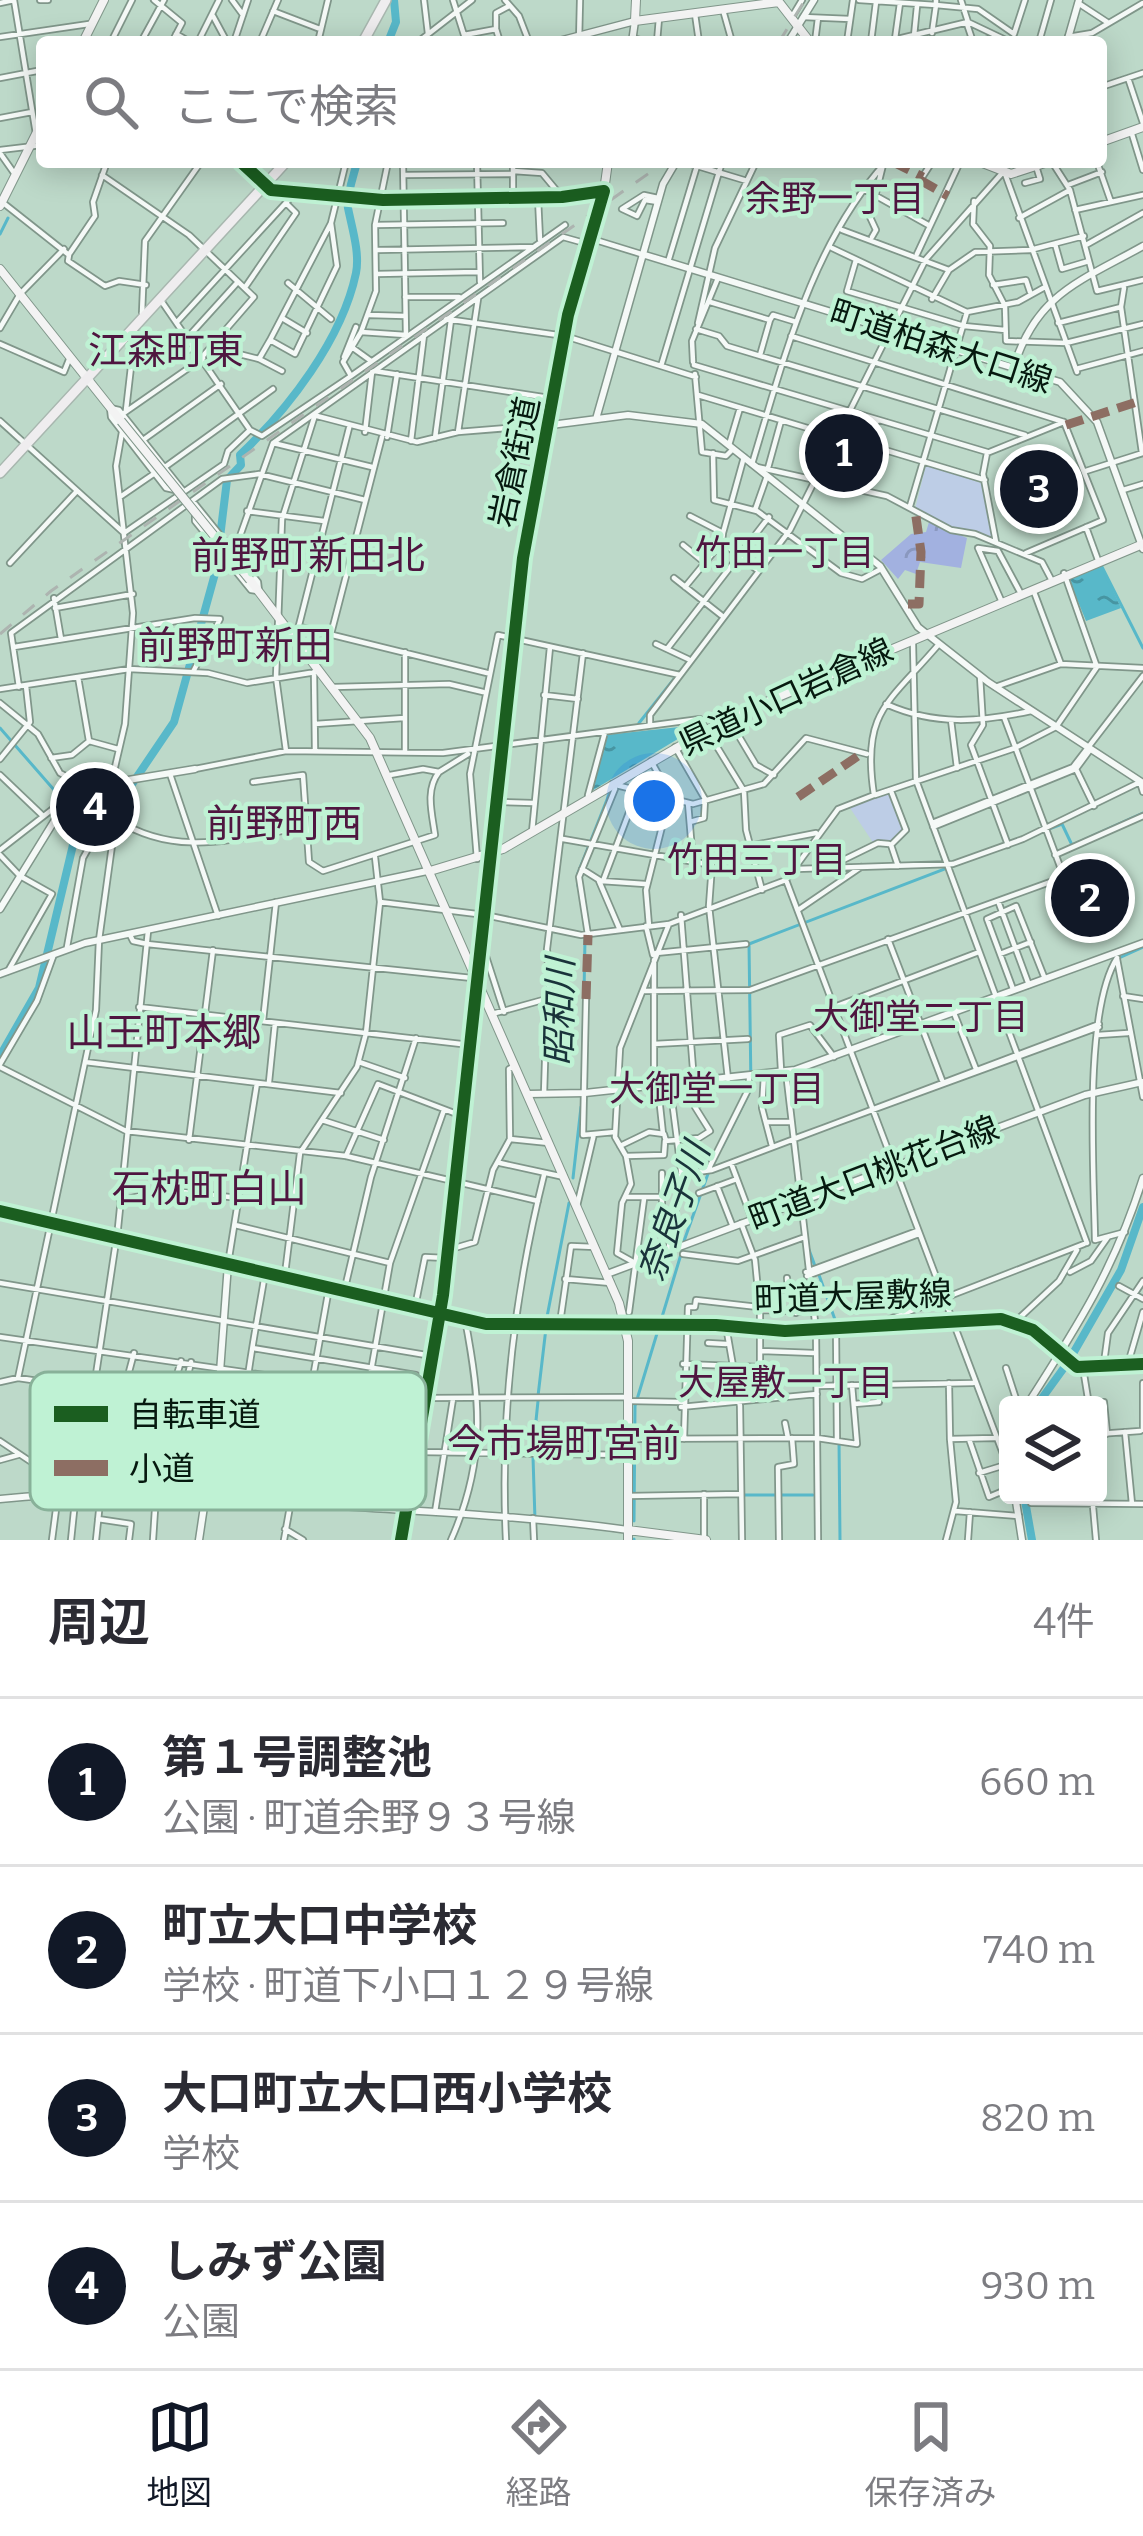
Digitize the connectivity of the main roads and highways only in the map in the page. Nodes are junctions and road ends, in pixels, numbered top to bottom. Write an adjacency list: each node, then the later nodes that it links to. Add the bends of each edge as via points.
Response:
1 (104, 0): 5 (main road)
2 (386, 0): 6 (main road)
3 (636, 0): 4 (main road, via 635,21)
4 (722, 6): 7 (main road, via 776,2)
5 (86, 36)
6 (366, 36)
7 (809, 36)
8 (1143, 125): 9 (main road)
9 (1107, 140)
10 (36, 145): 16 (main road)
11 (281, 168): 18 (main road)
12 (607, 168): 15 (main road)
13 (994, 168): 14 (main road)
14 (1025, 168)
15 (604, 191)
16 (1, 204)
17 (0, 268): 18 (main road)
18 (87, 378): 19 (main road); 21 (main road, bridge, via 362,722)
19 (0, 473)
20 (1143, 546): 21 (main road, 県道小口岩倉線, via 728,718 492,854)
21 (430, 871): 22 (main road, via 498,1013 625,1324)
22 (627, 1533): 23 (main road)
23 (668, 1538): 24 (main road)
24 (705, 1540)

